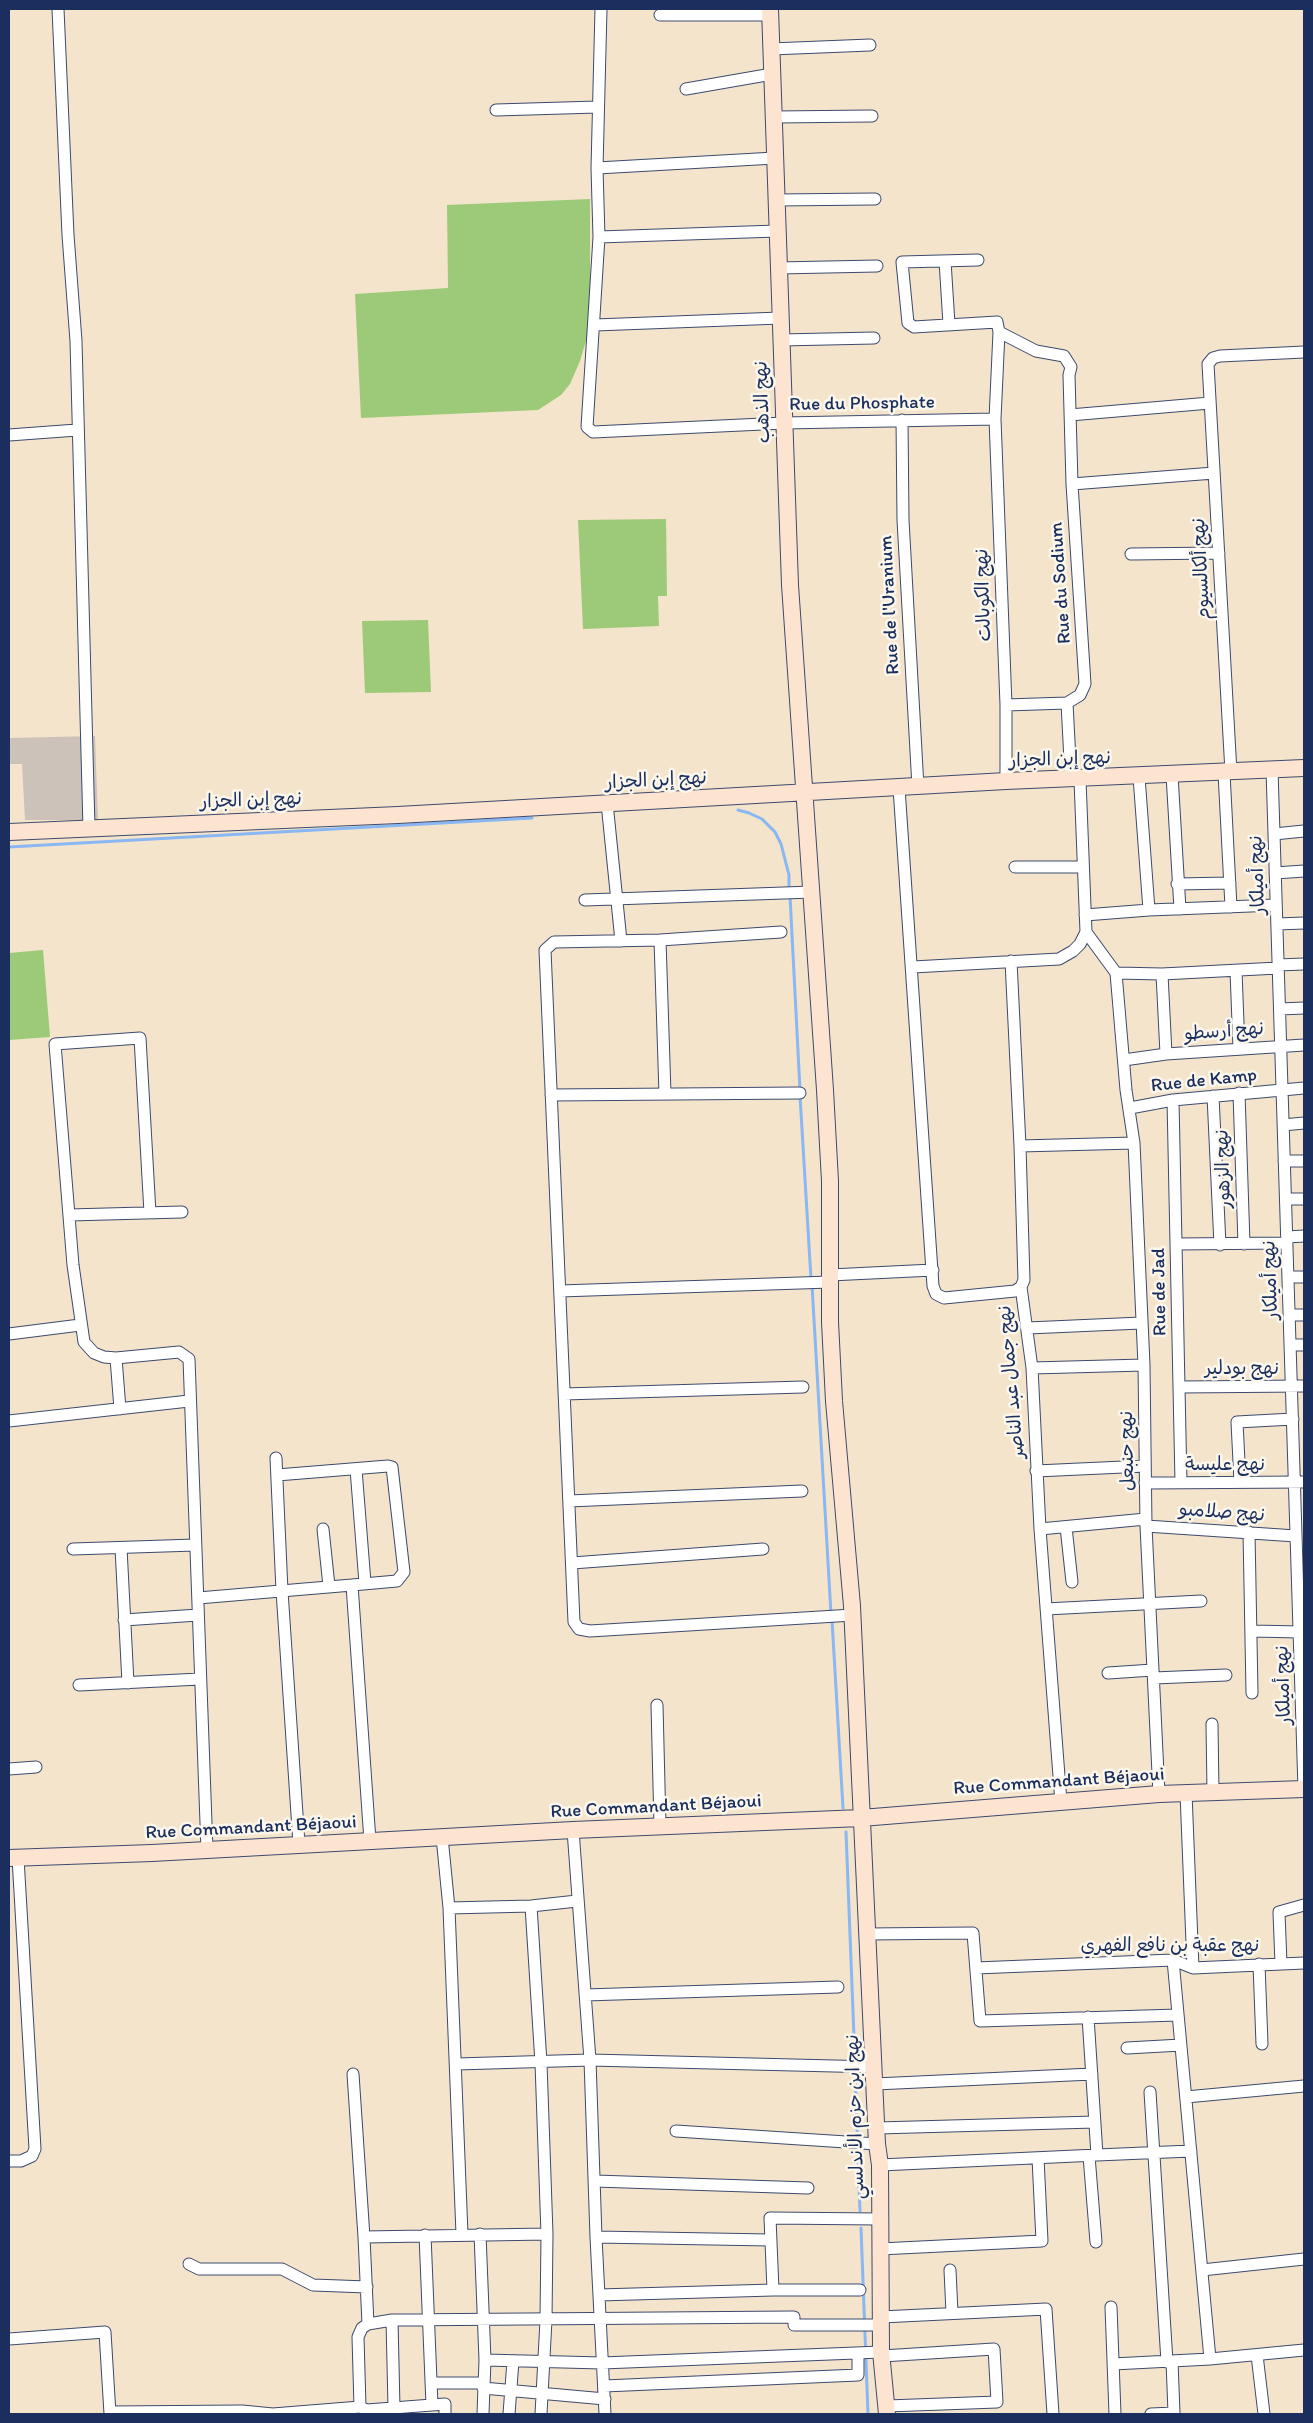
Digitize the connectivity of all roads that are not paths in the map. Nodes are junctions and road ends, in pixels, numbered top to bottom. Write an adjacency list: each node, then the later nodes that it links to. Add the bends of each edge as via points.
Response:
1 (58, 9): 35 (street, via 76,341)
2 (601, 9): 9 (street)
3 (770, 12): 4 (street); 6 (street, نهج الذهب)
4 (660, 16)
5 (870, 45): 6 (street)
6 (771, 49): 7 (street, نهج الذهب)
7 (772, 74): 8 (street); 12 (street, نهج الذهب)
8 (686, 89)
9 (597, 107): 10 (street); 14 (street)
10 (496, 110)
11 (872, 116): 12 (street)
12 (774, 118): 13 (street, نهج الذهب)
13 (775, 158): 14 (street); 16 (street, نهج الذهب)
14 (597, 168): 18 (street)
15 (875, 199): 16 (street)
16 (777, 200): 17 (street, نهج الذهب)
17 (777, 231): 18 (street); 22 (street, نهج الذهب)
18 (599, 237): 25 (street)
19 (978, 260): 20 (street)
20 (945, 261): 24 (street); 24 (street, via 902,262 910,326)
21 (877, 266): 22 (street)
22 (778, 268): 23 (street, نهج الذهب)
23 (780, 318): 25 (street); 28 (street, نهج الذهب)
24 (949, 324): 26 (street, via 995,321)
25 (595, 325): 34 (street, Rue du Phosphate, via 587,424 590,430)
26 (998, 332): 31 (street, Rue du Sodium, via 1036,351 1064,356 1071,367 1068,375); 32 (street, نهج الكوبالت)
27 (874, 338): 28 (street)
28 (780, 340): 34 (street, نهج الذهب)
29 (1304, 352): 30 (street, نهج ألكالسيوم, via 1213,358 1208,364)
30 (1210, 403): 31 (street); 37 (street, نهج ألكالسيوم)
31 (1070, 415): 38 (street, Rue du Sodium)
32 (990, 418): 33 (street, Rue du Phosphate); 42 (street, نهج الكوبالت)
33 (902, 420): 34 (street, Rue du Phosphate); 50 (street, Rue de l'Uranium, via 903,520)
34 (784, 423): 52 (street, نهج الذهب, via 790,585)
35 (77, 430): 36 (street); 54 (street)
36 (9, 435)
37 (1214, 473): 38 (street); 39 (street, نهج ألكالسيوم)
38 (1072, 484): 41 (street, Rue du Sodium, via 1085,684 1080,695)
39 (1219, 553): 40 (street); 45 (street, نهج ألكالسيوم)
40 (1131, 554)
41 (1067, 702): 42 (street); 48 (street)
42 (1006, 705): 49 (street, نهج الكوبالت)
43 (1304, 768): 44 (street, نهج إبن الجزار)
44 (1272, 770): 45 (street, نهج إبن الجزار); 57 (street, نهج أميلكار)
45 (1227, 773): 46 (street, نهج إبن الجزار); 62 (street, نهج ألكالسيوم)
46 (1172, 775): 47 (street, نهج إبن الجزار); 63 (street)
47 (1139, 777): 48 (street, نهج إبن الجزار); 70 (street)
48 (1076, 780): 49 (street, نهج إبن الجزار); 59 (street)
49 (1006, 781): 50 (street, نهج إبن الجزار)
50 (918, 787): 51 (street, نهج إبن الجزار)
51 (899, 788): 52 (street, نهج إبن الجزار); 80 (street)
52 (804, 793): 53 (street, نهج إبن الجزار); 64 (street, نهج الذهب)
53 (607, 804): 54 (street, نهج إبن الجزار); 65 (street)
54 (89, 828): 56 (street, نهج إبن الجزار)
55 (1304, 831): 57 (street)
56 (9, 832)
57 (1274, 834): 61 (street, نهج أميلكار)
58 (1015, 867): 59 (street)
59 (1083, 867): 71 (street)
60 (1304, 871): 61 (street)
61 (1275, 873): 67 (street, نهج أميلكار)
62 (1230, 883): 63 (street); 68 (street, نهج ألكالسيوم)
63 (1177, 884): 69 (street)
64 (812, 892): 65 (street); 120 (street, نهج الذهب, via 830,1180)
65 (616, 898): 66 (street); 77 (street)
66 (586, 900)
67 (1276, 905): 68 (street); 73 (street, نهج أميلكار)
68 (1231, 907): 69 (street)
69 (1180, 909): 70 (street)
70 (1149, 910): 71 (street)
71 (1085, 915): 75 (street)
72 (1304, 923): 73 (street)
73 (1277, 924): 81 (street, نهج أميلكار)
74 (781, 932): 76 (street)
75 (1086, 932): 78 (street, via 1073,952 1059,959); 83 (street)
76 (660, 940): 77 (street); 95 (street)
77 (621, 941): 97 (street, via 554,942 545,950)
78 (1011, 961): 80 (street); 104 (street, نهج جمال عبد الناصر)
79 (1304, 964): 81 (street)
80 (913, 967): 117 (street)
81 (1278, 967): 82 (street); 86 (street, نهج أميلكار)
82 (1236, 970): 84 (street); 89 (street)
83 (1116, 973): 84 (street); 91 (street, نهج حنبعل)
84 (1162, 974): 90 (street, نهج أرسطو)
85 (1304, 1008): 86 (street)
86 (1280, 1009): 88 (street, نهج أميلكار)
87 (1304, 1045): 88 (street, نهج أرسطو)
88 (1281, 1046): 89 (street, نهج أرسطو); 93 (street, نهج أميلكار)
89 (1239, 1049): 90 (street, نهج أرسطو)
90 (1166, 1054): 91 (street)
91 (1124, 1060): 100 (street, نهج حنبعل)
92 (1304, 1088): 93 (street, Rue de Kamp)
93 (1282, 1090): 96 (street, Rue de Kamp); 102 (street, نهج أميلكار)
94 (800, 1093): 95 (street)
95 (665, 1094): 97 (street)
96 (1239, 1094): 98 (street, Rue de Kamp); 115 (street, نهج الزهور)
97 (551, 1095): 122 (street)
98 (1213, 1096): 99 (street, Rue de Kamp); 116 (street)
99 (1173, 1100): 100 (street, Rue de Kamp); 114 (street, Rue de Jad)
100 (1130, 1108): 103 (street, نهج حنبعل)
101 (1304, 1123): 102 (street)
102 (1283, 1124): 106 (street, نهج أميلكار)
103 (1134, 1143): 104 (street); 125 (street, نهج حنبعل)
104 (1020, 1146): 121 (street, نهج جمال عبد الناصر, via 1024,1280)
105 (1304, 1160): 106 (street)
106 (1284, 1162): 107 (street, نهج أميلكار)
107 (1286, 1199): 108 (street); 113 (street, نهج أميلكار)
108 (1304, 1199)
109 (182, 1212): 110 (street)
110 (150, 1213): 111 (street); 111 (street, via 140,1038 55,1044)
111 (69, 1215): 126 (street)
112 (1304, 1236): 113 (street)
113 (1287, 1240): 115 (street); 118 (street, نهج أميلكار)
114 (1176, 1244): 116 (street); 137 (street, Rue de Jad)
115 (1244, 1244): 116 (street)
116 (1220, 1245)
117 (933, 1270): 120 (street); 121 (street, via 936,1294 944,1298 1015,1291)
118 (1288, 1277): 119 (street); 123 (street, نهج أميلكار)
119 (1304, 1277)
120 (821, 1281): 122 (street); 176 (street, نهج ابن حزم الأندلسي)
121 (1021, 1287): 127 (street, نهج جمال عبد الناصر)
122 (560, 1291): 138 (street)
123 (1289, 1315): 124 (street); 129 (street, نهج أميلكار)
124 (1304, 1315)
125 (1141, 1323): 127 (street); 132 (street, نهج حنبعل)
126 (80, 1325): 128 (street); 131 (street, via 84,1342 94,1353)
127 (1028, 1328): 133 (street, نهج جمال عبد الناصر)
128 (9, 1334)
129 (1290, 1345): 130 (street); 134 (street, نهج أميلكار)
130 (1304, 1345)
131 (116, 1358): 139 (street, via 179,1352 186,1355 189,1359); 140 (street)
132 (1144, 1365): 133 (street); 144 (street, نهج حنبعل)
133 (1032, 1368): 146 (street, نهج جمال عبد الناصر)
134 (1291, 1386): 135 (street, نهج بودلير); 137 (street, نهج بودلير); 142 (street, نهج أميلكار)
135 (1304, 1386)
136 (803, 1387): 138 (street)
137 (1179, 1387): 148 (street, Rue de Jad)
138 (564, 1394): 153 (street)
139 (190, 1401): 140 (street); 160 (street)
140 (120, 1409): 141 (street)
141 (9, 1421)
142 (1297, 1425): 149 (street, via 1236,1422); 150 (street, نهج أميلكار)
143 (276, 1458): 147 (street)
144 (1145, 1466): 146 (street); 151 (street, نهج حنبعل)
145 (356, 1468): 147 (street); 166 (street); 166 (street, via 392,1467 404,1572 396,1581)
146 (1036, 1471): 157 (street, نهج جمال عبد الناصر)
147 (277, 1475): 169 (street)
148 (1181, 1482): 149 (street, نهج عليسة); 151 (street, نهج عليسة)
149 (1240, 1482): 150 (street, نهج عليسة)
150 (1299, 1482): 159 (street, نهج أميلكار)
151 (1145, 1483): 154 (street, نهج حنبعل)
152 (802, 1492): 153 (street)
153 (569, 1501): 164 (street)
154 (1146, 1522): 155 (street, نهج صلامبو); 158 (street, نهج صلامبو); 173 (street, نهج حنبعل)
155 (1066, 1527): 157 (street, نهج صلامبو); 165 (street)
156 (323, 1529): 168 (street)
157 (1040, 1529): 174 (street, نهج جمال عبد الناصر)
158 (1249, 1532): 159 (street, نهج صلامبو); 178 (street)
159 (1296, 1536): 170 (street, نهج أميلكار)
160 (195, 1545): 161 (street); 171 (street)
161 (121, 1548): 162 (street); 177 (street)
162 (73, 1549)
163 (764, 1549): 164 (street)
164 (572, 1563): 176 (street, via 574,1622 579,1629 590,1632)
165 (1072, 1582)
166 (366, 1583): 167 (street)
167 (352, 1585): 168 (street); 201 (street)
168 (329, 1586): 169 (street)
169 (282, 1591): 171 (street); 202 (street)
170 (1301, 1597): 179 (street, نهج أميلكار)
171 (198, 1598): 175 (street)
172 (1201, 1601): 173 (street)
173 (1149, 1603): 174 (street); 181 (street, نهج حنبعل)
174 (1046, 1608): 196 (street, نهج جمال عبد الناصر)
175 (198, 1615): 177 (street); 183 (street)
176 (853, 1615): 197 (street, نهج ابن حزم الأندلسي)
177 (124, 1620): 184 (street)
178 (1253, 1631): 179 (street); 186 (street)
179 (1300, 1632): 187 (street, نهج أميلكار)
180 (1108, 1673): 181 (street)
181 (1154, 1674): 182 (street); 195 (street, نهج حنبعل)
182 (1226, 1675)
183 (200, 1679): 184 (street); 203 (street)
184 (128, 1683): 185 (street)
185 (79, 1685)
186 (1252, 1693)
187 (1303, 1697): 192 (street, نهج أميلكار)
188 (657, 1705): 198 (street)
189 (1212, 1724): 193 (street)
190 (36, 1767): 191 (street)
191 (9, 1769)
192 (1304, 1789): 193 (street, Rue Commandant Béjaoui)
193 (1213, 1792): 194 (street, Rue Commandant Béjaoui)
194 (1186, 1793): 195 (street, Rue Commandant Béjaoui); 215 (street)
195 (1159, 1794): 196 (street, Rue Commandant Béjaoui)
196 (1061, 1802): 197 (street, Rue Commandant Béjaoui)
197 (861, 1818): 198 (street, Rue Commandant Béjaoui); 209 (street, نهج ابن حزم الأندلسي)
198 (660, 1826): 199 (street, Rue Commandant Béjaoui)
199 (574, 1830): 200 (street, Rue Commandant Béjaoui); 205 (street)
200 (442, 1837): 201 (street, Rue Commandant Béjaoui); 208 (street)
201 (370, 1841): 202 (street, Rue Commandant Béjaoui)
202 (299, 1844): 203 (street, Rue Commandant Béjaoui)
203 (208, 1850): 204 (street, Rue Commandant Béjaoui)
204 (14, 1858): 240 (street, via 35,2149 32,2156)
205 (577, 1901): 207 (street); 217 (street)
206 (1304, 1905): 213 (street, via 1279,1912)
207 (531, 1906): 208 (street); 224 (street)
208 (449, 1908): 225 (street)
209 (868, 1934): 214 (street, via 973,1933); 226 (street, نهج ابن حزم الأندلسي)
210 (1173, 1960): 214 (street, نهج عقبة بن نافع الفهري); 215 (street, نهج عقبة بن نافع الفهري); 218 (street)
211 (1304, 1963): 213 (street, نهج عقبة بن نافع الفهري)
212 (1259, 1964): 213 (street, نهج عقبة بن نافع الفهري); 215 (street, نهج عقبة بن نافع الفهري); 220 (street)
213 (1281, 1964)
214 (976, 1968): 219 (street, via 980,2020)
215 (1193, 1968)
216 (838, 1987): 217 (street)
217 (585, 1995): 223 (street)
218 (1178, 2015): 219 (street); 221 (street)
219 (1088, 2017): 228 (street)
220 (1262, 2044)
221 (1181, 2046): 222 (street); 232 (street)
222 (1127, 2048)
223 (590, 2060): 224 (street); 226 (street); 242 (street)
224 (541, 2063): 225 (street); 247 (street)
225 (457, 2064): 245 (street)
226 (862, 2066): 229 (street, نهج ابن حزم الأندلسي)
227 (353, 2074): 249 (street)
228 (1092, 2074): 229 (street); 233 (street)
229 (875, 2084): 235 (street, نهج ابن حزم الأندلسي)
230 (1304, 2086): 232 (street)
231 (1150, 2092): 237 (street)
232 (1186, 2097): 236 (street)
233 (1095, 2122): 235 (street); 238 (street)
234 (676, 2131): 235 (street)
235 (868, 2139): 241 (street, نهج ابن حزم الأندلسي)
236 (1191, 2151): 237 (street); 257 (street)
237 (1155, 2152): 238 (street); 279 (street)
238 (1093, 2156): 239 (street); 252 (street)
239 (1038, 2158): 241 (street); 253 (street, via 1042,2241)
240 (9, 2161)
241 (880, 2165): 244 (street, نهج ابن حزم الأندلسي)
242 (595, 2181): 243 (street); 250 (street)
243 (808, 2188)
244 (879, 2219): 251 (street, via 770,2218); 253 (street, نهج ابن حزم الأندلسي)
245 (462, 2234): 246 (street); 248 (street)
246 (480, 2234): 247 (street); 267 (street)
247 (546, 2234): 268 (street)
248 (425, 2235): 249 (street); 266 (street)
249 (364, 2237): 258 (street)
250 (596, 2237): 251 (street); 261 (street)
251 (770, 2240): 259 (street)
252 (1096, 2242)
253 (880, 2249): 269 (street, نهج ابن حزم الأندلسي)
254 (1304, 2259): 257 (street)
255 (188, 2264): 258 (street, via 199,2269 282,2269 313,2285)
256 (950, 2270): 263 (street)
257 (1202, 2270): 275 (street)
258 (366, 2287): 270 (street)
259 (773, 2290): 260 (street); 261 (street)
260 (860, 2290)
261 (599, 2294): 264 (street)
262 (1112, 2307): 281 (street)
263 (952, 2313): 269 (street); 299 (street, via 1046,2309)
264 (601, 2318): 268 (street); 269 (street, via 794,2317 794,2325); 280 (street)
265 (392, 2320): 266 (street); 270 (street); 289 (street)
266 (427, 2320): 267 (street); 282 (street)
267 (482, 2320): 268 (street); 276 (street)
268 (546, 2320): 278 (street)
269 (872, 2323): 273 (street, نهج ابن حزم الأندلسي)
270 (368, 2324): 290 (street, via 358,2337)
271 (9, 2340): 292 (street, via 105,2332)
272 (1304, 2350): 274 (street)
273 (871, 2353): 280 (street); 284 (street, via 858,2375); 291 (street, نهج ابن حزم الأندلسي); 291 (street, via 994,2349 997,2402)
274 (1257, 2354): 275 (street); 302 (street)
275 (1210, 2359): 279 (street)
276 (485, 2360): 277 (street); 283 (street)
277 (513, 2361): 278 (street); 285 (street)
278 (544, 2362): 280 (street); 286 (street)
279 (1170, 2362): 281 (street); 301 (street, via 1174,2413)
280 (602, 2363): 284 (street)
281 (1113, 2364): 300 (street)
282 (431, 2383): 283 (street); 288 (street)
283 (483, 2386): 285 (street); 295 (street)
284 (604, 2386): 287 (street)
285 (511, 2391): 286 (street); 296 (street)
286 (542, 2394): 287 (street); 297 (street)
287 (605, 2399): 298 (street)
288 (432, 2405): 289 (street); 294 (street, via 445,2404)
289 (394, 2408): 290 (street)
290 (365, 2410): 293 (street)
291 (887, 2410)
292 (110, 2413): 293 (street, via 242,2411)
293 (272, 2414)
294 (445, 2414)
295 (483, 2414)
296 (509, 2414)
297 (541, 2414)
298 (605, 2414)
299 (1053, 2414)
300 (1115, 2414)
301 (1151, 2414)
302 (1264, 2414)

